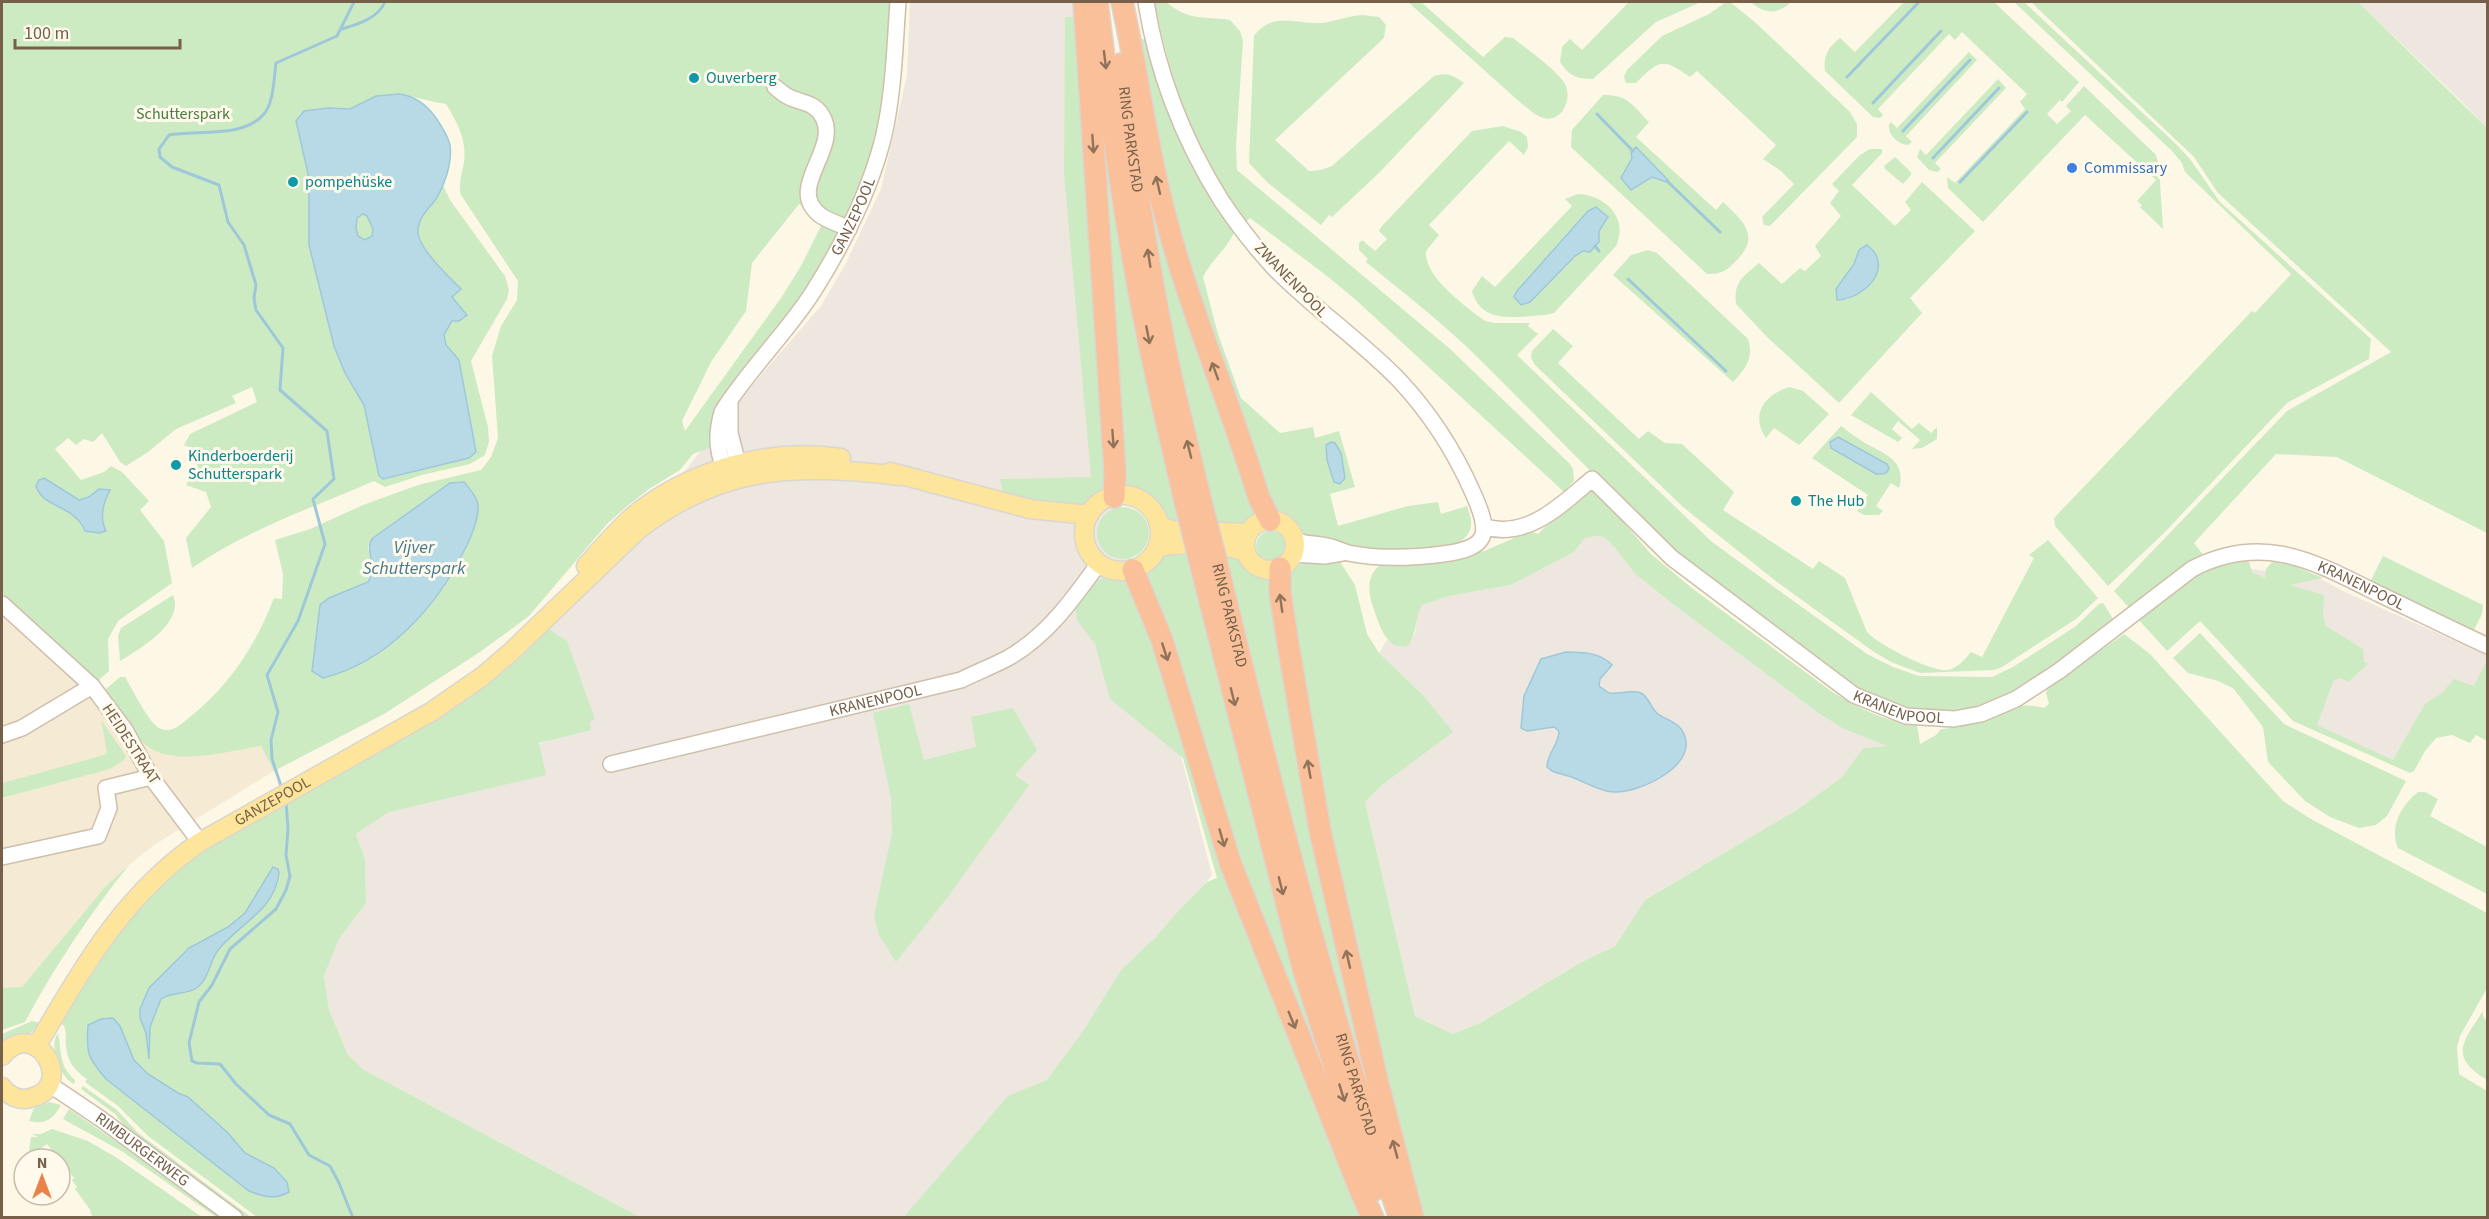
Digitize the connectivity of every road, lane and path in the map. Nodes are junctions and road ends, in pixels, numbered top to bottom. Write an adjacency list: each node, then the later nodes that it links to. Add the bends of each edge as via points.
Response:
1 (898, 2): 8 (street, GANZEPOOL, via 885,127)
2 (1084, 2): 10 (highway, one-way to 10)
3 (1097, 2): 11 (highway, RING PARKSTAD, one-way to 11, via 1133,262 1156,378)
4 (1113, 2): 11 (highway, RING PARKSTAD, one-way to 4, via 1130,139)
5 (1122, 2): 14 (highway, one-way to 5, via 1191,305 1165,215)
6 (1146, 2): 16 (street, ZWANENPOOL, via 1174,109 1221,200 1275,268 1419,403 1460,464)
7 (774, 87): 8 (street, via 815,107 822,115 826,141 810,177 809,203 820,215)
8 (849, 228): 9 (street, GANZEPOOL, via 813,292 730,401)
9 (732, 471): 12 (main road, via 783,457 855,460 900,476); 31 (main road, GANZEPOOL, via 672,491 635,515 598,552 557,607 512,651 457,695)
10 (1114, 497): 13 (main road); 15 (main road, via 1133,497 1143,502)
11 (1194, 505): 22 (highway, RING PARKSTAD, bridge)
12 (1030, 509): 13 (main road); 17 (main road)
13 (1089, 514): 17 (main road)
14 (1270, 520): 18 (main road, via 1260,522); 21 (main road, via 1286,526)
15 (1159, 525): 18 (main road, via 1171,530); 19 (main road)
16 (1485, 527): 21 (street, via 1475,546 1451,553 1389,556 1347,552 1325,545); 26 (street, KRANENPOOL, via 1513,530 1528,525 1592,479 1672,558 1854,695 1906,716 1954,719 1981,714 2016,699 2059,671 2192,569 2243,552 2281,553 2314,562)
17 (1085, 533): 23 (main road, via 1092,556)
18 (1248, 533): 20 (main road)
19 (1157, 548): 20 (main road, via 1177,544); 24 (main road, via 1145,564)
20 (1246, 553): 21 (main road, via 1251,562 1270,571)
21 (1290, 554): 41 (highway, one-way to 21, via 1320,831 1279,583)
22 (1207, 559): 39 (highway, RING PARKSTAD, one-way to 39, via 1303,968); 40 (highway, RING PARKSTAD, via 1326,990)
23 (1099, 563): 24 (main road, via 1119,571); 29 (street, KRANENPOOL, via 1062,612 1039,634 1010,657 962,680)
24 (1133, 570): 38 (highway, one-way to 38, via 1162,640 1230,862)
25 (2, 604): 27 (street, HEIDESTRAAT)
26 (2487, 646)
27 (92, 686): 28 (street, via 22,728); 30 (street, HEIDESTRAAT, via 125,730)
28 (2, 735)
29 (611, 764)
30 (151, 777): 31 (street, HEIDESTRAAT); 32 (street, via 106,788 109,808 98,836)
31 (200, 842): 33 (main road, GANZEPOOL, via 154,878 112,926 87,960)
32 (2, 857)
33 (36, 1047): 34 (main road, via 23,1044); 35 (main road, via 51,1063)
34 (4, 1050)
35 (49, 1084): 36 (main road, via 39,1095 27,1099 12,1096); 37 (street, RIMBURGERWEG)
36 (2, 1087)
37 (235, 1218)
38 (1373, 1218)
39 (1384, 1218)
40 (1400, 1218)
41 (1413, 1218)

